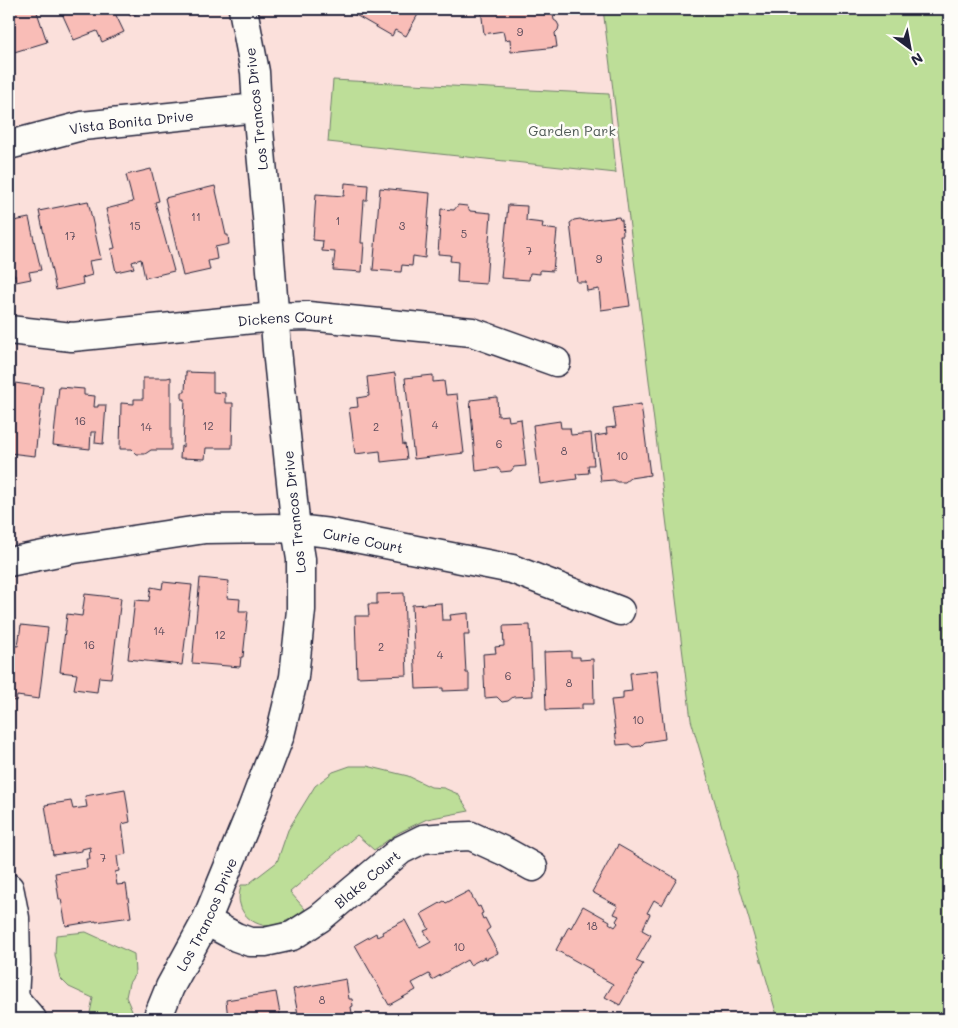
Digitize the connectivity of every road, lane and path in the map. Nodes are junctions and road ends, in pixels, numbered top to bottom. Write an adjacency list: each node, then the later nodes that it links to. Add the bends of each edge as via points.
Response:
1 (243, 9): 2 (street, Los Trancos Drive, via 255,72)
2 (257, 108): 3 (street, Vista Bonita Drive, via 82,126); 4 (street, Los Trancos Drive)
3 (9, 145)
4 (274, 317): 5 (street, Dickens Court, via 72,337); 6 (street, Dickens Court, via 308,316 472,332); 7 (street, Los Trancos Drive)
5 (9, 330)
6 (556, 362)
7 (296, 530): 8 (street, Curie Court, via 206,529); 9 (street, Curie Court, via 330,532 512,569); 12 (street, Los Trancos Drive, via 301,559 301,602 294,677 280,735)
8 (9, 562)
9 (620, 611)
10 (533, 867): 12 (street, Blake Court, via 471,836 423,839 401,850 320,918 292,936 250,942)
11 (9, 888): 13 (street, via 15,918 16,962)
12 (206, 921): 15 (street, Los Trancos Drive, via 170,986)
13 (11, 996): 14 (street)
14 (32, 1019)
15 (157, 1019)

